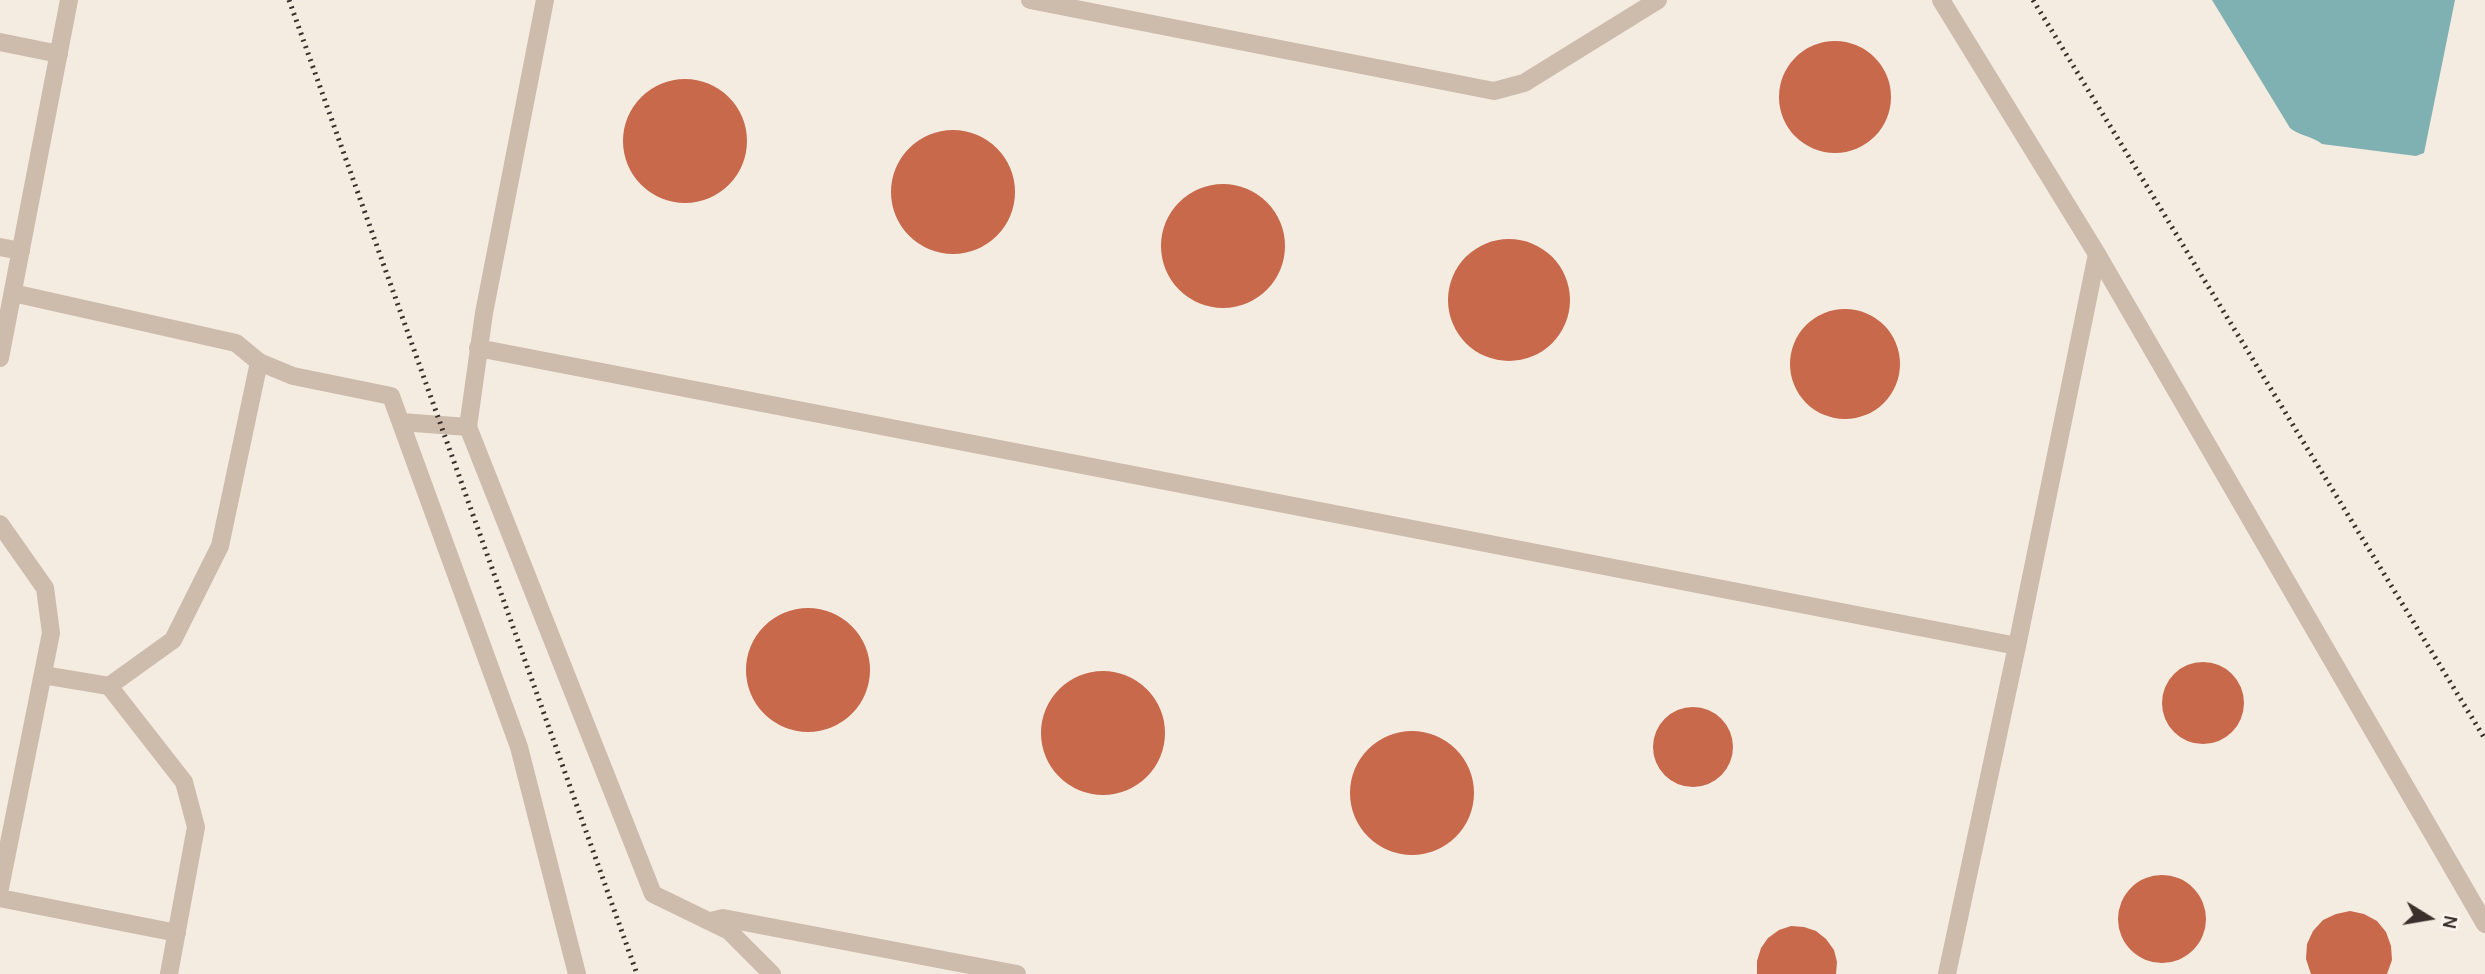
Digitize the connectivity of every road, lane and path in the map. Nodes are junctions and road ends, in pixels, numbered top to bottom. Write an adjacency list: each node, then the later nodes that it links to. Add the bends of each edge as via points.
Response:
1 (69, 0): 8 (lane)
2 (545, 0): 13 (lane)
3 (1030, 0): 6 (lane)
4 (1658, 0): 6 (lane, via 1524,83 1494,91)
5 (1941, 0): 11 (lane)
6 (1116, 8)
7 (0, 42): 8 (lane)
8 (59, 54): 10 (lane)
9 (0, 247): 10 (lane)
10 (21, 251): 12 (lane)
11 (2097, 254): 19 (lane); 25 (lane)
12 (13, 293): 14 (lane); 15 (lane, via 236,343)
13 (478, 348): 17 (lane); 19 (lane)
14 (0, 358)
15 (260, 362): 16 (lane, via 293,376 391,396); 21 (lane, via 220,545 173,640)
16 (401, 422): 17 (lane); 28 (lane, via 519,747)
17 (468, 427): 24 (lane, via 653,894)
18 (0, 524): 20 (lane, via 45,588 51,633)
19 (2018, 646): 31 (lane)
20 (43, 675): 21 (lane); 22 (lane)
21 (109, 686): 26 (lane, via 184,782 196,827)
22 (0, 888)
23 (0, 898): 26 (lane)
24 (709, 922): 29 (lane, via 729,931); 30 (lane, via 723,918)
25 (2485, 924)
26 (177, 933): 27 (lane)
27 (169, 974)
28 (577, 974)
29 (772, 974)
30 (1017, 974)
31 (1947, 974)

